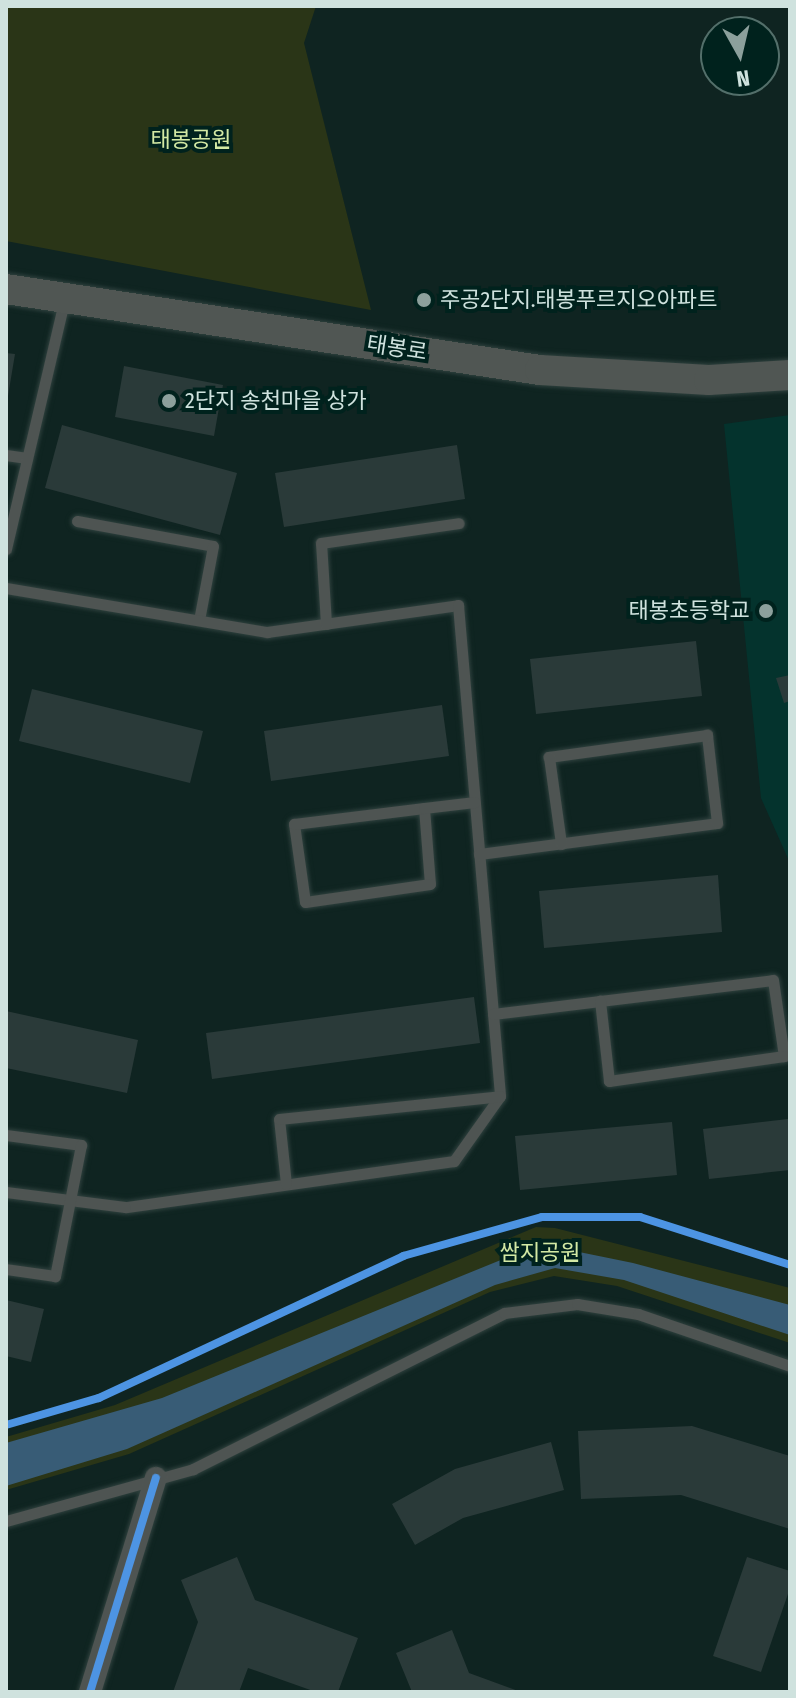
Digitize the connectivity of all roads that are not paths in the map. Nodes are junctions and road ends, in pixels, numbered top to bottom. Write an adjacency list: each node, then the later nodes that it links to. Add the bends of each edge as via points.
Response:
1 (6, 289): 2 (main road, 태봉로)
2 (65, 298): 3 (main road, 태봉로, via 540,370 709,380); 5 (lane)
3 (790, 375)
4 (6, 455): 5 (lane)
5 (27, 458): 8 (lane)
6 (77, 521): 10 (lane, via 213,546)
7 (459, 523): 11 (lane, via 321,543)
8 (6, 549)
9 (6, 588): 10 (lane)
10 (199, 620): 11 (lane, via 267,632)
11 (326, 624): 12 (lane, via 458,605)
12 (475, 802): 13 (lane); 15 (lane)
13 (424, 808): 13 (lane, via 294,824 305,902 430,884)
14 (561, 844): 14 (lane, via 717,823 707,735 549,757); 15 (lane)
15 (479, 854): 17 (lane)
16 (600, 1001): 16 (lane, via 773,980 784,1056 609,1081); 17 (lane)
17 (493, 1014): 18 (lane)
18 (500, 1096): 20 (lane, via 454,1161); 20 (lane, via 279,1119)
19 (6, 1135): 22 (lane, via 81,1145)
20 (286, 1184): 22 (lane, via 125,1207)
21 (6, 1192): 22 (lane)
22 (70, 1202): 23 (lane, via 55,1276)
23 (6, 1269)
24 (790, 1366): 25 (lane, via 638,1314 577,1304 504,1313 193,1469)
25 (156, 1478): 26 (lane); 27 (street)
26 (6, 1521)
27 (90, 1692)

